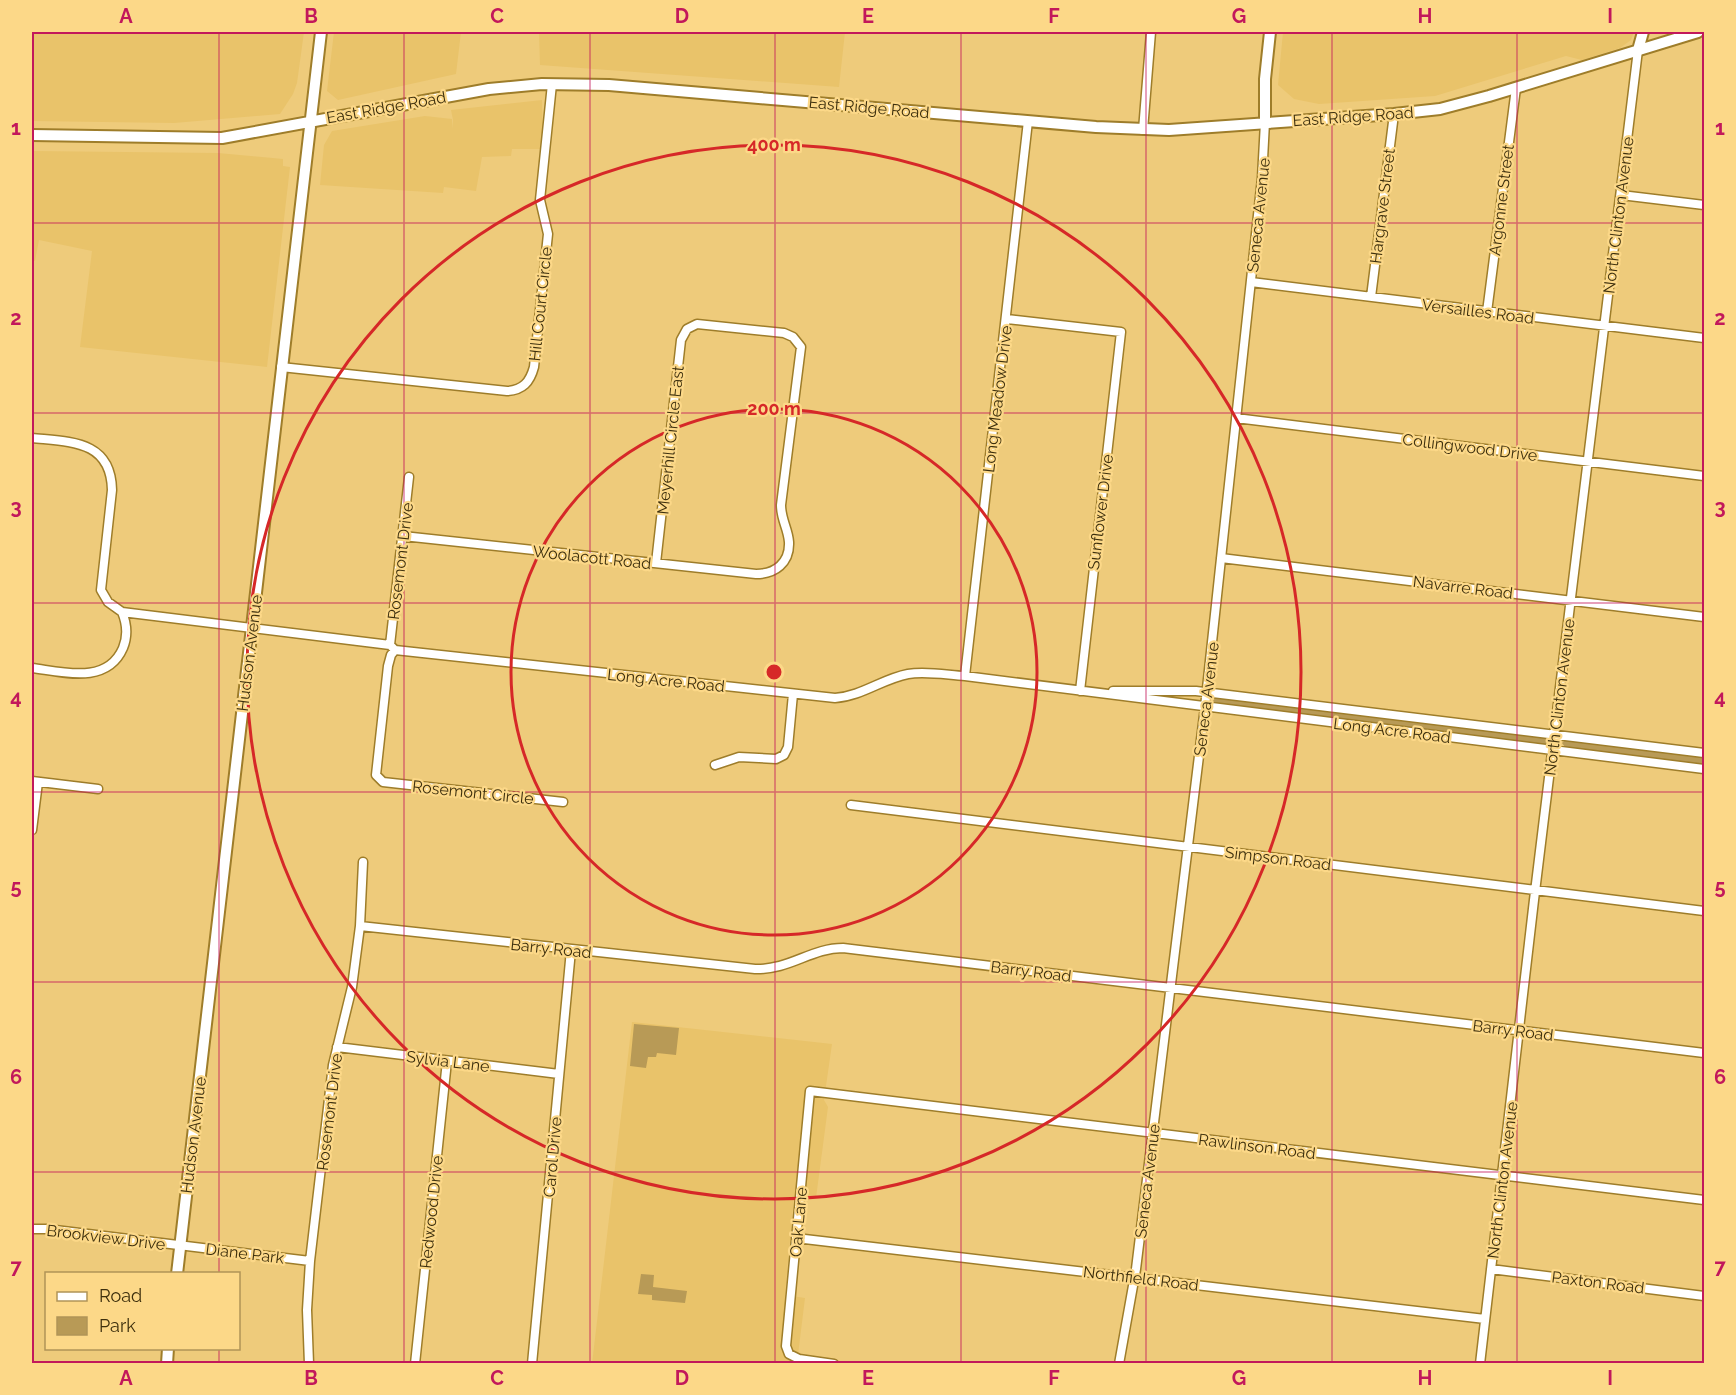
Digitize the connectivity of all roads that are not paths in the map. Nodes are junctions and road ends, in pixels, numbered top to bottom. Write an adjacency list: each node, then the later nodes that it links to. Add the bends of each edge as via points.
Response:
1 (321, 32): 10 (main road, Hudson Avenue)
2 (1150, 32): 13 (street)
3 (1270, 32): 12 (main road, Seneca Avenue)
4 (1643, 32): 6 (main road, North Clinton Avenue)
5 (1698, 32): 6 (main road, East Ridge Road)
6 (1638, 50): 8 (main road, East Ridge Road); 15 (street, North Clinton Avenue)
7 (552, 84): 10 (main road, East Ridge Road, via 489,89); 11 (main road, East Ridge Road, via 609,85); 23 (street, Hill Court Circle, via 540,200 548,226 545,273 534,368 526,384 507,391)
8 (1516, 88): 9 (main road, East Ridge Road, via 1440,109); 19 (street, Argonne Street)
9 (1394, 114): 12 (main road, East Ridge Road); 18 (street, Hargrave Street)
10 (310, 121): 14 (main road, East Ridge Road, via 216,138); 23 (main road, Hudson Avenue)
11 (1028, 121): 13 (main road, East Ridge Road); 20 (street, Long Meadow Drive)
12 (1265, 122): 13 (main road, East Ridge Road); 17 (street, Seneca Avenue)
13 (1143, 130)
14 (32, 135)
15 (1621, 195): 16 (street); 21 (street, North Clinton Avenue)
16 (1704, 205)
17 (1251, 282): 18 (street, Versailles Road); 24 (street, Seneca Avenue)
18 (1371, 297): 19 (street, Versailles Road)
19 (1487, 312): 21 (street, Versailles Road)
20 (1007, 319): 39 (street, Long Meadow Drive); 40 (street, Sunflower Drive, via 1121,332)
21 (1605, 326): 22 (street, Versailles Road); 26 (street, North Clinton Avenue)
22 (1704, 338)
23 (281, 367): 36 (main road, Hudson Avenue)
24 (1236, 418): 26 (street, Collingwood Drive); 30 (street, Seneca Avenue)
25 (32, 438): 34 (street, via 84,445 106,465 112,490 101,590 108,602)
26 (1589, 461): 27 (street, Collingwood Drive); 33 (street, North Clinton Avenue)
27 (1704, 476)
28 (409, 477): 29 (street, Rosemont Drive)
29 (403, 536): 31 (street, Woolacott Road); 37 (street, Rosemont Drive)
30 (1221, 558): 33 (street, Navarre Road); 42 (street, Seneca Avenue)
31 (656, 563): 32 (street, Woolacott Road, via 756,574); 32 (street, Meyerhill Circle East, via 681,340 687,329 697,324 783,333 801,347 781,517 789,548)
32 (780, 567)
33 (1571, 600): 35 (street, Navarre Road); 43 (street, North Clinton Avenue)
34 (122, 612): 36 (street, Long Acre Road); 38 (street, via 125,643 116,659 101,670 83,674)
35 (1704, 616)
36 (252, 627): 37 (street, Long Acre Road); 72 (main road, Hudson Avenue)
37 (392, 648): 41 (street, Long Acre Road); 49 (street, Rosemont Drive, via 376,775)
38 (32, 668)
39 (965, 676): 40 (street, Long Acre Road); 41 (street, Long Acre Road, via 906,675 846,697)
40 (1080, 691): 42 (street, Long Acre Road); 42 (street, Long Acre Road)
41 (793, 694): 46 (street, via 784,755 776,759 739,756)
42 (1206, 699): 43 (street, Long Acre Road); 44 (street, Long Acre Road); 54 (street, Seneca Avenue)
43 (1555, 735): 44 (street, North Clinton Avenue); 45 (street, Long Acre Road)
44 (1553, 750): 47 (street, Long Acre Road); 56 (street, North Clinton Avenue)
45 (1704, 753)
46 (714, 765)
47 (1704, 769)
48 (35, 782): 50 (street); 53 (street)
49 (383, 782): 51 (street, Rosemont Circle)
50 (98, 789)
51 (563, 802)
52 (851, 805): 54 (street, Simpson Road)
53 (32, 830)
54 (1188, 847): 56 (street, Simpson Road); 60 (street, Seneca Avenue)
55 (363, 862): 58 (street, Rosemont Drive)
56 (1535, 891): 57 (street, Simpson Road); 61 (street, North Clinton Avenue)
57 (1704, 911)
58 (360, 926): 59 (street, Barry Road); 62 (street, Rosemont Drive, via 352,987)
59 (571, 950): 60 (street, Barry Road, via 764,969 792,964 825,949 841,948); 65 (street, Carol Drive)
60 (1171, 989): 61 (street, Barry Road); 67 (street, Seneca Avenue)
61 (1519, 1030): 63 (street, Barry Road); 68 (street, North Clinton Avenue)
62 (337, 1047): 64 (street, Sylvia Lane); 73 (street, Rosemont Drive)
63 (1704, 1053)
64 (447, 1061): 65 (street, Sylvia Lane); 80 (street, Redwood Drive)
65 (560, 1074): 81 (street, Carol Drive)
66 (810, 1091): 67 (street, Rawlinson Road); 71 (street, Oak Lane)
67 (1153, 1133): 68 (street, Rawlinson Road); 76 (street, Seneca Avenue)
68 (1502, 1175): 69 (street, Rawlinson Road); 74 (street, North Clinton Avenue)
69 (1704, 1200)
70 (32, 1229): 72 (street, Brookview Drive)
71 (796, 1238): 76 (street, Northfield Road); 82 (street, Oak Lane, via 786,1338 789,1353 800,1359)
72 (180, 1246): 73 (street, Diane Park); 75 (main road, Hudson Avenue)
73 (310, 1261): 79 (street, Rosemont Drive, via 306,1310)
74 (1491, 1269): 77 (street, Paxton Road); 78 (street, North Clinton Avenue)
75 (177, 1272)
76 (1135, 1277): 78 (street, Northfield Road); 83 (street, Seneca Avenue)
77 (1704, 1296)
78 (1485, 1319): 84 (street, North Clinton Avenue)
79 (309, 1364)
80 (415, 1364)
81 (532, 1364)
82 (834, 1364)
83 (1119, 1364)
84 (1480, 1364)

